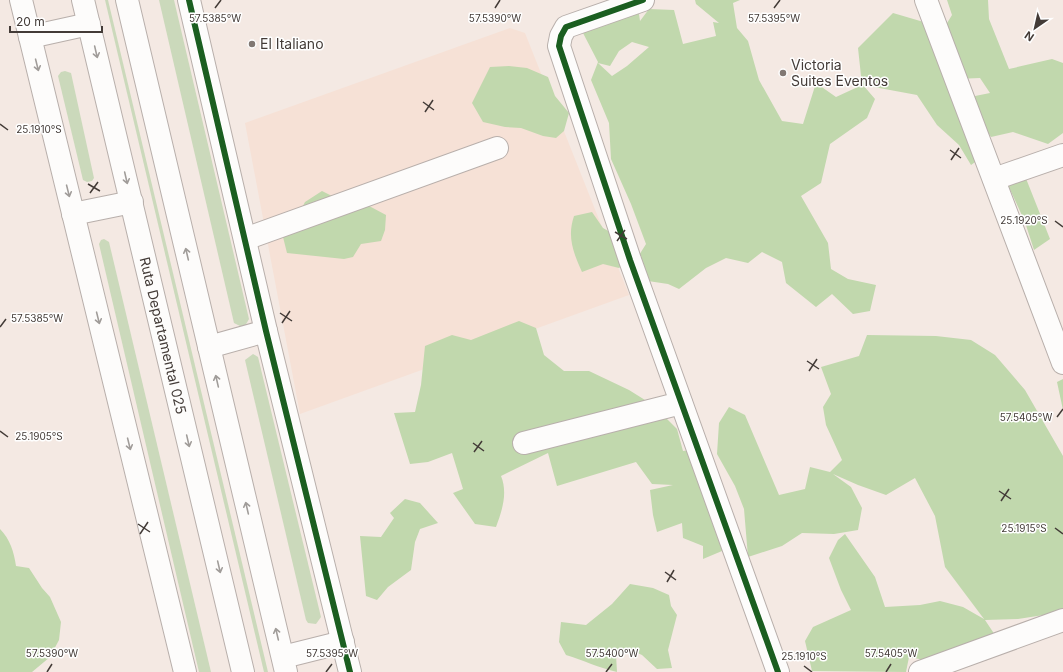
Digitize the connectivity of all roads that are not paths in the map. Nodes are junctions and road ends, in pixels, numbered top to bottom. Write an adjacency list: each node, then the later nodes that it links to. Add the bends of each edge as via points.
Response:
1 (21, 0): 8 (main road)
2 (83, 0): 7 (main road, Ruta Departamental 025)
3 (127, 0): 16 (main road, one-way to 3)
4 (189, 0): 14 (main road)
5 (643, 0): 18 (main road, via 566,27 559,46 630,260)
6 (926, 0): 11 (main road)
7 (89, 24): 8 (main road); 12 (main road, Ruta Departamental 025, one-way to 12)
8 (30, 37): 13 (main road, one-way to 13)
9 (497, 148): 14 (main road)
10 (1063, 155): 11 (main road)
11 (994, 178): 17 (main road)
12 (132, 202): 13 (main road); 24 (main road, Ruta Departamental 025, one-way to 24)
13 (73, 214): 23 (main road, one-way to 23)
14 (245, 239): 15 (main road)
15 (266, 331): 16 (main road); 21 (main road)
16 (209, 347): 22 (main road, one-way to 16)
17 (1063, 363)
18 (681, 403): 19 (main road); 26 (main road)
19 (524, 443)
20 (1063, 620): 27 (main road)
21 (343, 642): 22 (main road); 25 (main road)
22 (284, 665)
23 (185, 672)
24 (244, 672)
25 (350, 672)
26 (778, 672)
27 (920, 672)

